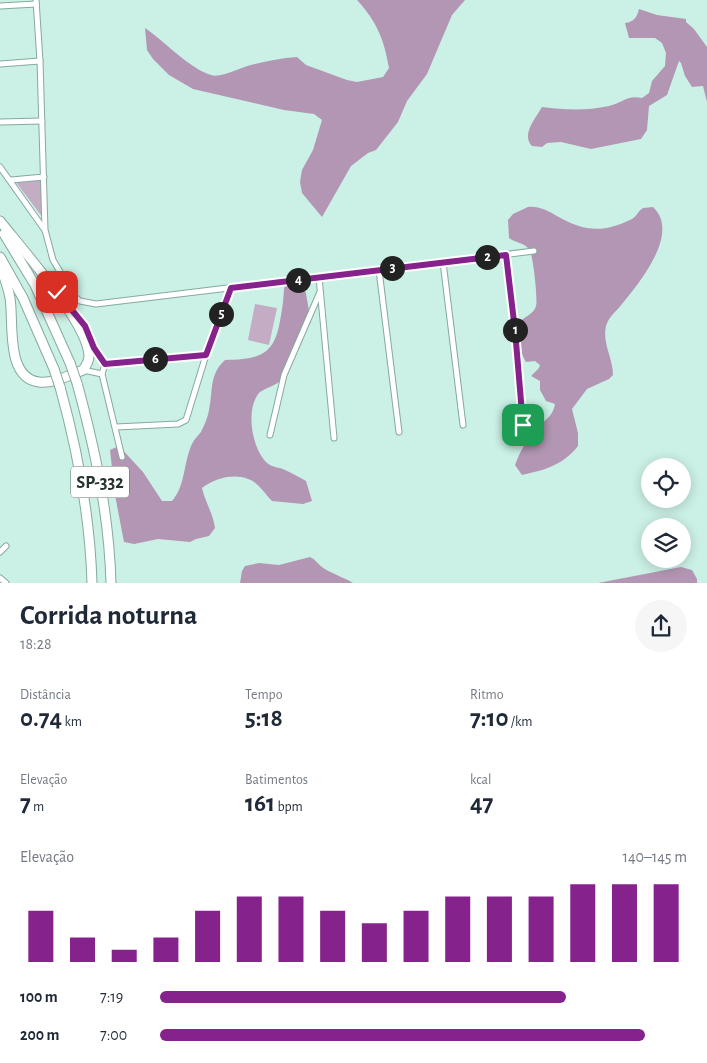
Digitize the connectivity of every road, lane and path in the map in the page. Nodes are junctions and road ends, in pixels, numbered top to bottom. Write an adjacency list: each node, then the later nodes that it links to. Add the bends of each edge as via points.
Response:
1 (36, 2): 2 (street); 3 (street)
2 (0, 6)
3 (40, 61): 4 (street); 5 (street)
4 (0, 64)
5 (42, 121): 6 (street); 8 (street)
6 (0, 122)
7 (0, 167): 9 (street)
8 (44, 177): 9 (street); 12 (street)
9 (11, 180): 12 (street)
10 (0, 221): 21 (highway)
11 (0, 227): 39 (highway, SP-332, bridge, via 35,285 70,363 91,435 103,492)
12 (45, 230): 20 (street, via 53,260 74,297 80,301 96,304)
13 (534, 251): 14 (street)
14 (506, 255): 16 (street); 28 (street)
15 (0, 257): 38 (highway, SP-332, bridge, via 23,298 60,387 81,472 91,539)
16 (443, 262): 18 (street); 27 (street)
17 (0, 265): 25 (highway, via 10,299 12,343 21,372 40,382)
18 (379, 270): 19 (street); 30 (street)
19 (319, 277): 20 (street); 22 (street)
20 (231, 288): 23 (street)
21 (57, 292): 24 (street, via 85,326); 25 (highway, via 89,354)
22 (321, 292): 31 (street, via 284,375); 32 (street)
23 (206, 355): 24 (street); 29 (street, via 186,420 178,424)
24 (105, 364): 26 (street)
25 (83, 370): 26 (street)
26 (102, 374): 29 (street)
27 (463, 425)
28 (523, 425)
29 (116, 427): 33 (street)
30 (399, 432)
31 (270, 435)
32 (334, 438)
33 (122, 457)
34 (6, 546): 35 (street)
35 (0, 552)
36 (0, 578): 37 (street)
37 (6, 583)
38 (92, 583)
39 (111, 583)

